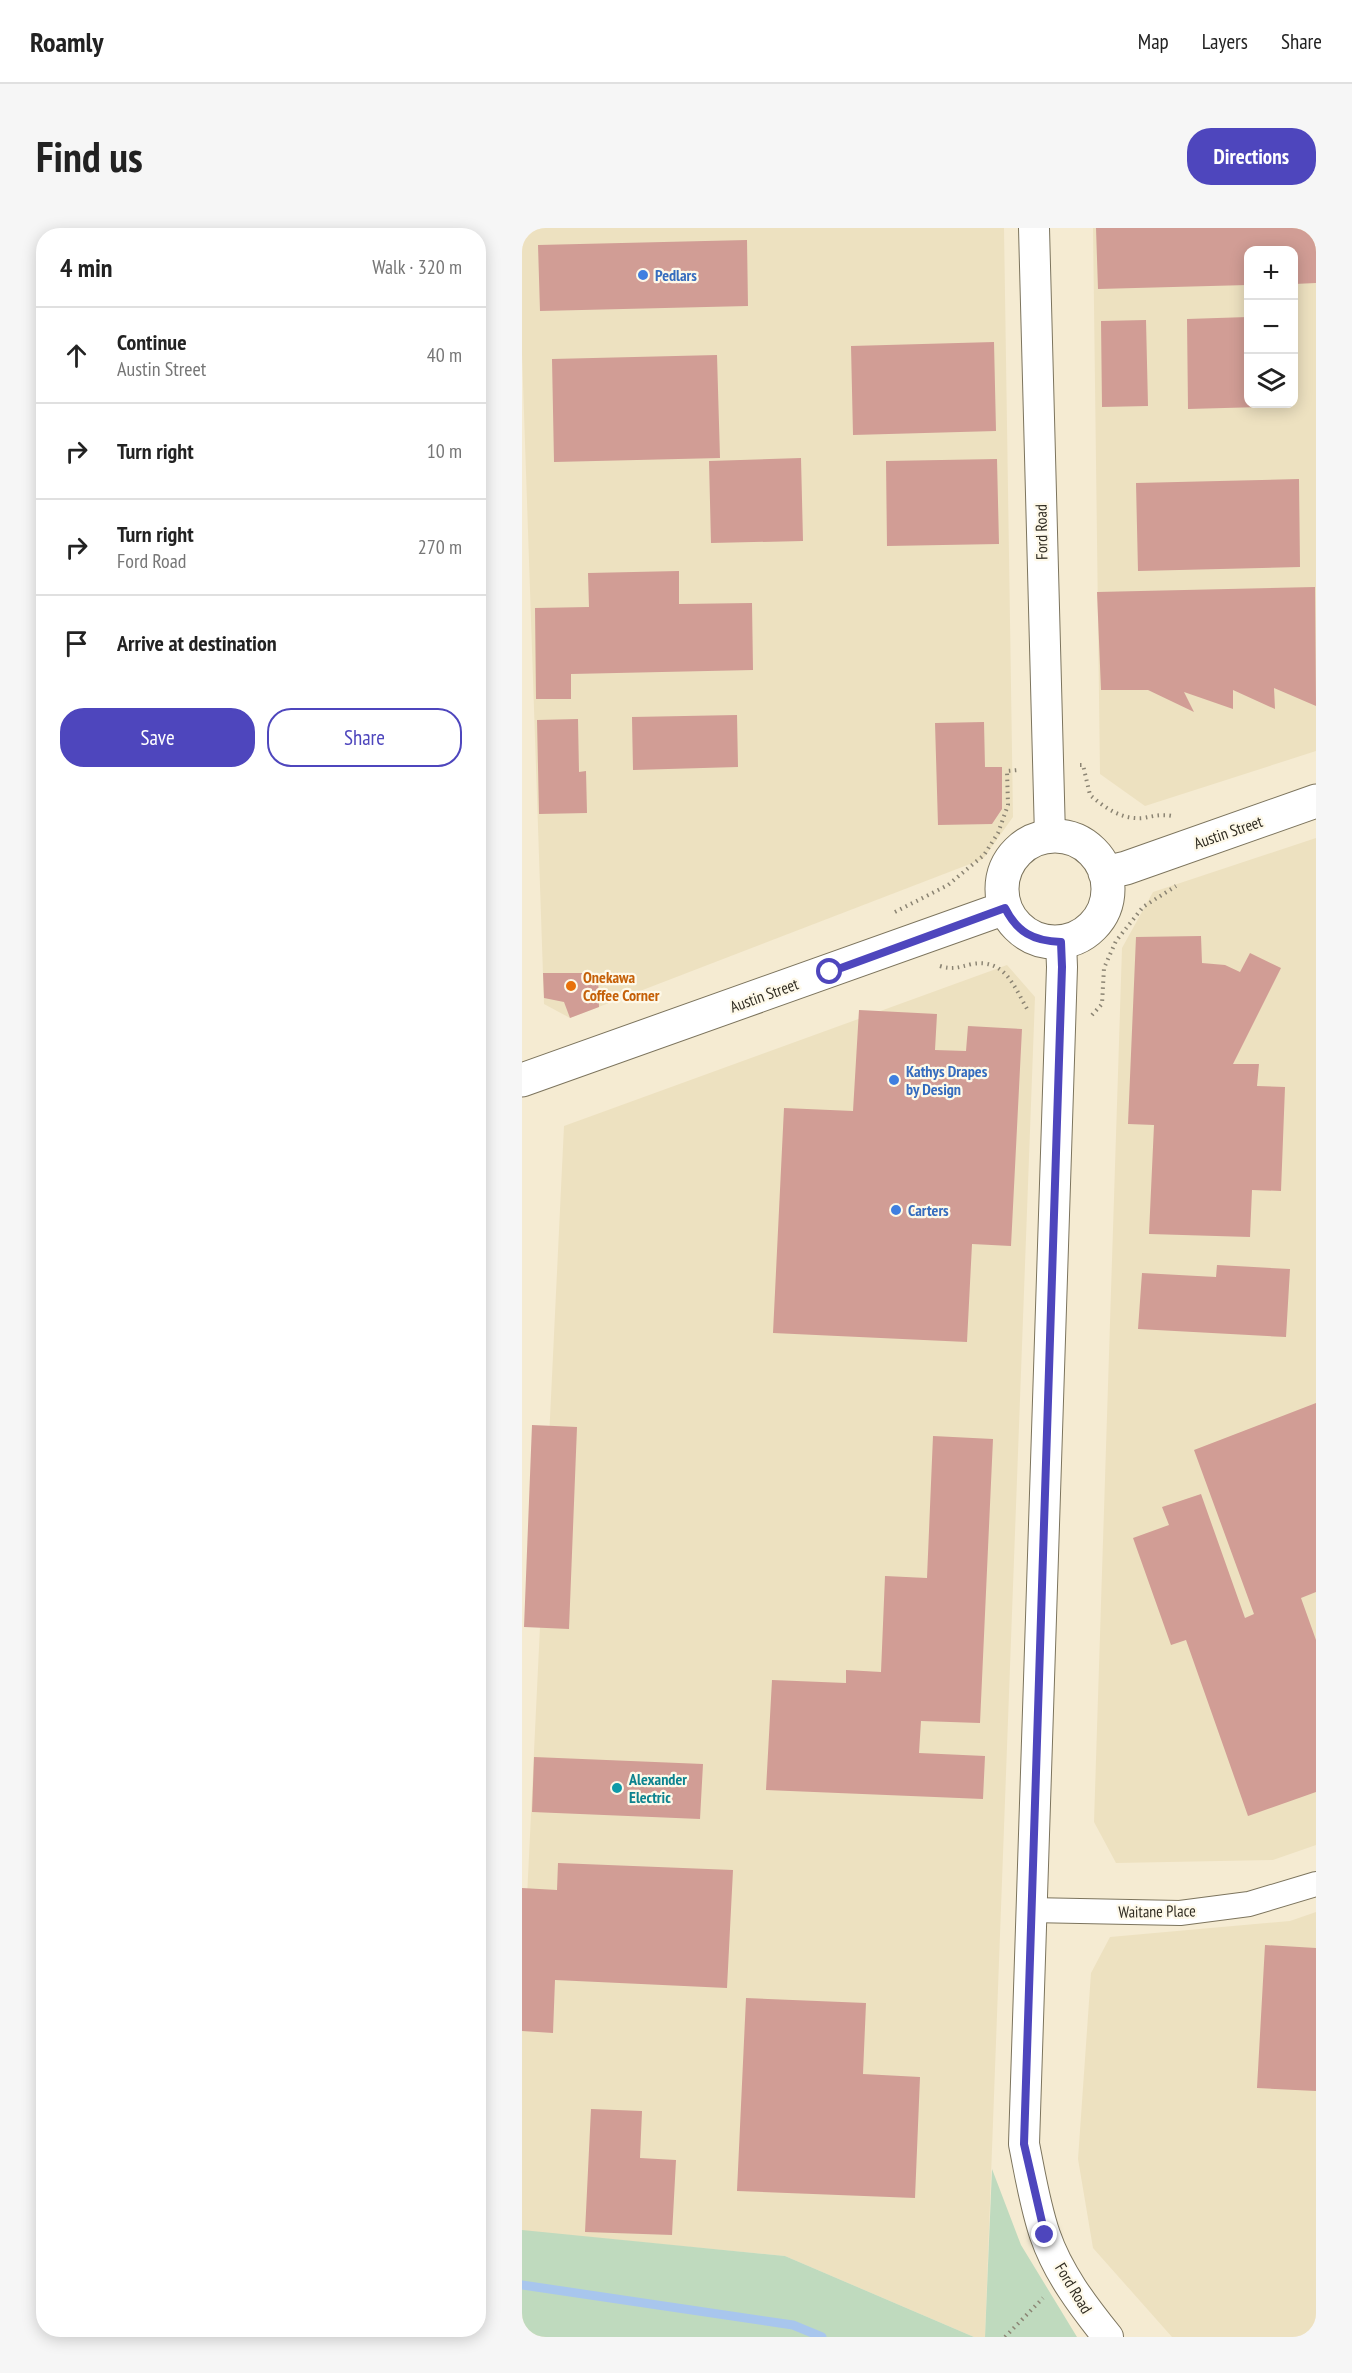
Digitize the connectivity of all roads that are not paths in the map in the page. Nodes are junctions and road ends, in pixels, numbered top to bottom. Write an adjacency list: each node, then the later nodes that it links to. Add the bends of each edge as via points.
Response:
1 (1035, 228): 3 (street, Ford Road)
2 (1316, 801): 4 (main road, Austin Street)
3 (1050, 836): 4 (main road, via 1078,841 1100,860); 5 (main road, via 1034,840 1010,861 1003,876)
4 (1105, 873): 6 (main road, via 1108,888 1100,918 1089,930)
5 (1005, 908): 6 (main road, via 1013,923 1027,935 1043,942); 7 (main road, Austin Street)
6 (1061, 942): 9 (street, Ford Road)
7 (522, 1080)
8 (1316, 1884): 9 (street, Waitane Place, via 1249,1904 1180,1913)
9 (1030, 1910): 10 (street, Ford Road, via 1024,2144 1045,2235 1065,2277)
10 (1108, 2337)

